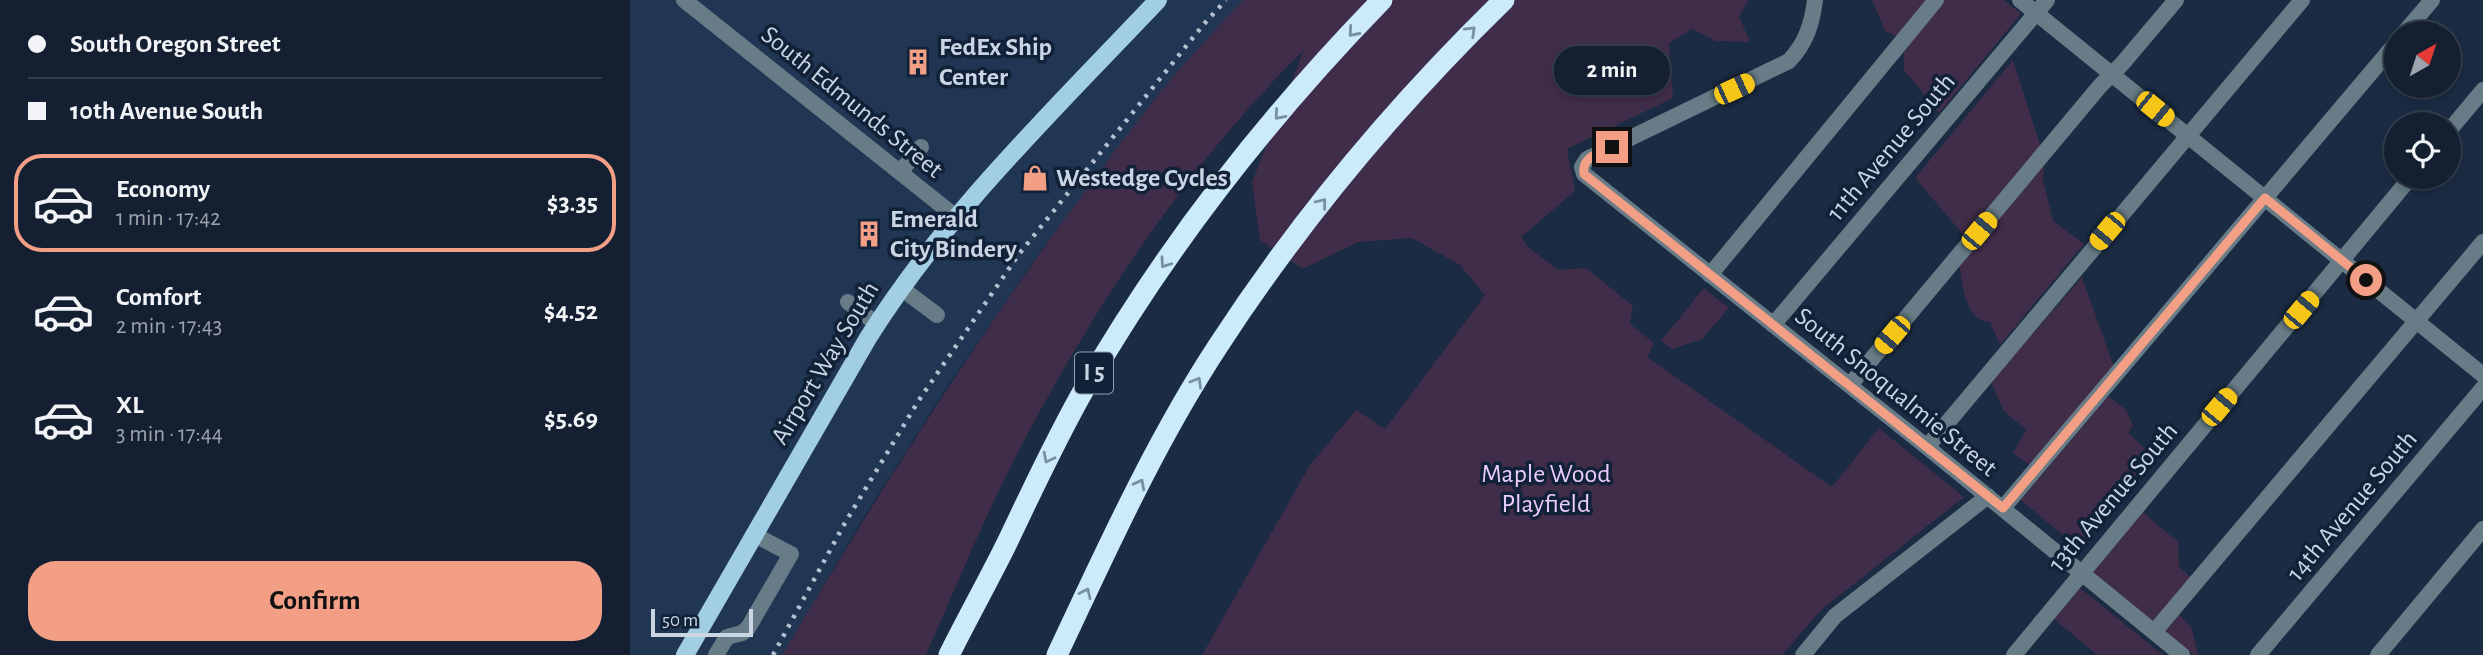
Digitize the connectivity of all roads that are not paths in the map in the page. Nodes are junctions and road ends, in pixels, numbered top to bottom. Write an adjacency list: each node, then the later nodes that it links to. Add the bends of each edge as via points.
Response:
1 (684, 0): 20 (street, South Edmunds Street)
2 (1158, 0): 23 (main road, Airport Way South)
3 (1382, 0): 41 (highway, I 5, one-way to 41, via 1251,148 1144,293 1046,460)
4 (1504, 0): 48 (highway, one-way to 4, via 1117,528 1217,347 1366,146)
5 (1815, 0): 26 (street, South Snoqualmie Street, via 1805,41 1789,61 1587,159 1583,167 1584,174)
6 (1936, 0): 26 (street)
7 (2020, 0): 12 (street)
8 (2047, 0): 12 (street, 11th Avenue South)
9 (2176, 0): 15 (street)
10 (2302, 0): 18 (street)
11 (2432, 0): 13 (street)
12 (2036, 13): 15 (street); 32 (street, 11th Avenue South)
13 (2414, 21)
14 (2384, 57): 22 (street)
15 (2112, 74): 18 (street); 34 (street)
16 (2483, 90): 17 (street)
17 (2461, 116)
18 (2187, 135): 22 (street); 36 (street)
19 (921, 147): 20 (street)
20 (900, 172): 23 (street, South Edmunds Street)
21 (2402, 189): 25 (street, 13th Avenue South)
22 (2265, 198): 25 (street); 38 (street)
23 (956, 217): 27 (main road, Airport Way South)
24 (2483, 242): 30 (street)
25 (2342, 261): 30 (street); 42 (street, 13th Avenue South)
26 (1710, 275): 32 (street, South Snoqualmie Street)
27 (901, 288): 29 (street); 31 (main road, Airport Way South)
28 (848, 302): 31 (street)
29 (937, 315)
30 (2416, 321): 33 (street); 43 (street)
31 (877, 324): 40 (main road, Airport Way South)
32 (1773, 325): 34 (street, South Snoqualmie Street)
33 (2483, 375)
34 (1850, 385): 36 (street, South Snoqualmie Street)
35 (2483, 388): 52 (street, 14th Avenue South)
36 (1927, 447): 37 (street, South Snoqualmie Street)
37 (1988, 496): 38 (street, South Snoqualmie Street); 49 (street, via 1835,616)
38 (2003, 508): 42 (street, South Snoqualmie Street)
39 (2483, 529): 53 (street)
40 (752, 540): 44 (main road, Airport Way South); 45 (street, via 791,554 748,628 727,637)
41 (1004, 550): 46 (highway); 47 (highway, I 5)
42 (2081, 573): 43 (street, South Snoqualmie Street); 50 (street, 13th Avenue South)
43 (2154, 632): 51 (street, South Snoqualmie Street)
44 (685, 655)
45 (716, 655)
46 (948, 655)
47 (964, 655)
48 (1057, 655)
49 (1803, 655)
50 (2014, 655)
51 (2182, 655)
52 (2258, 655)
53 (2378, 655)

